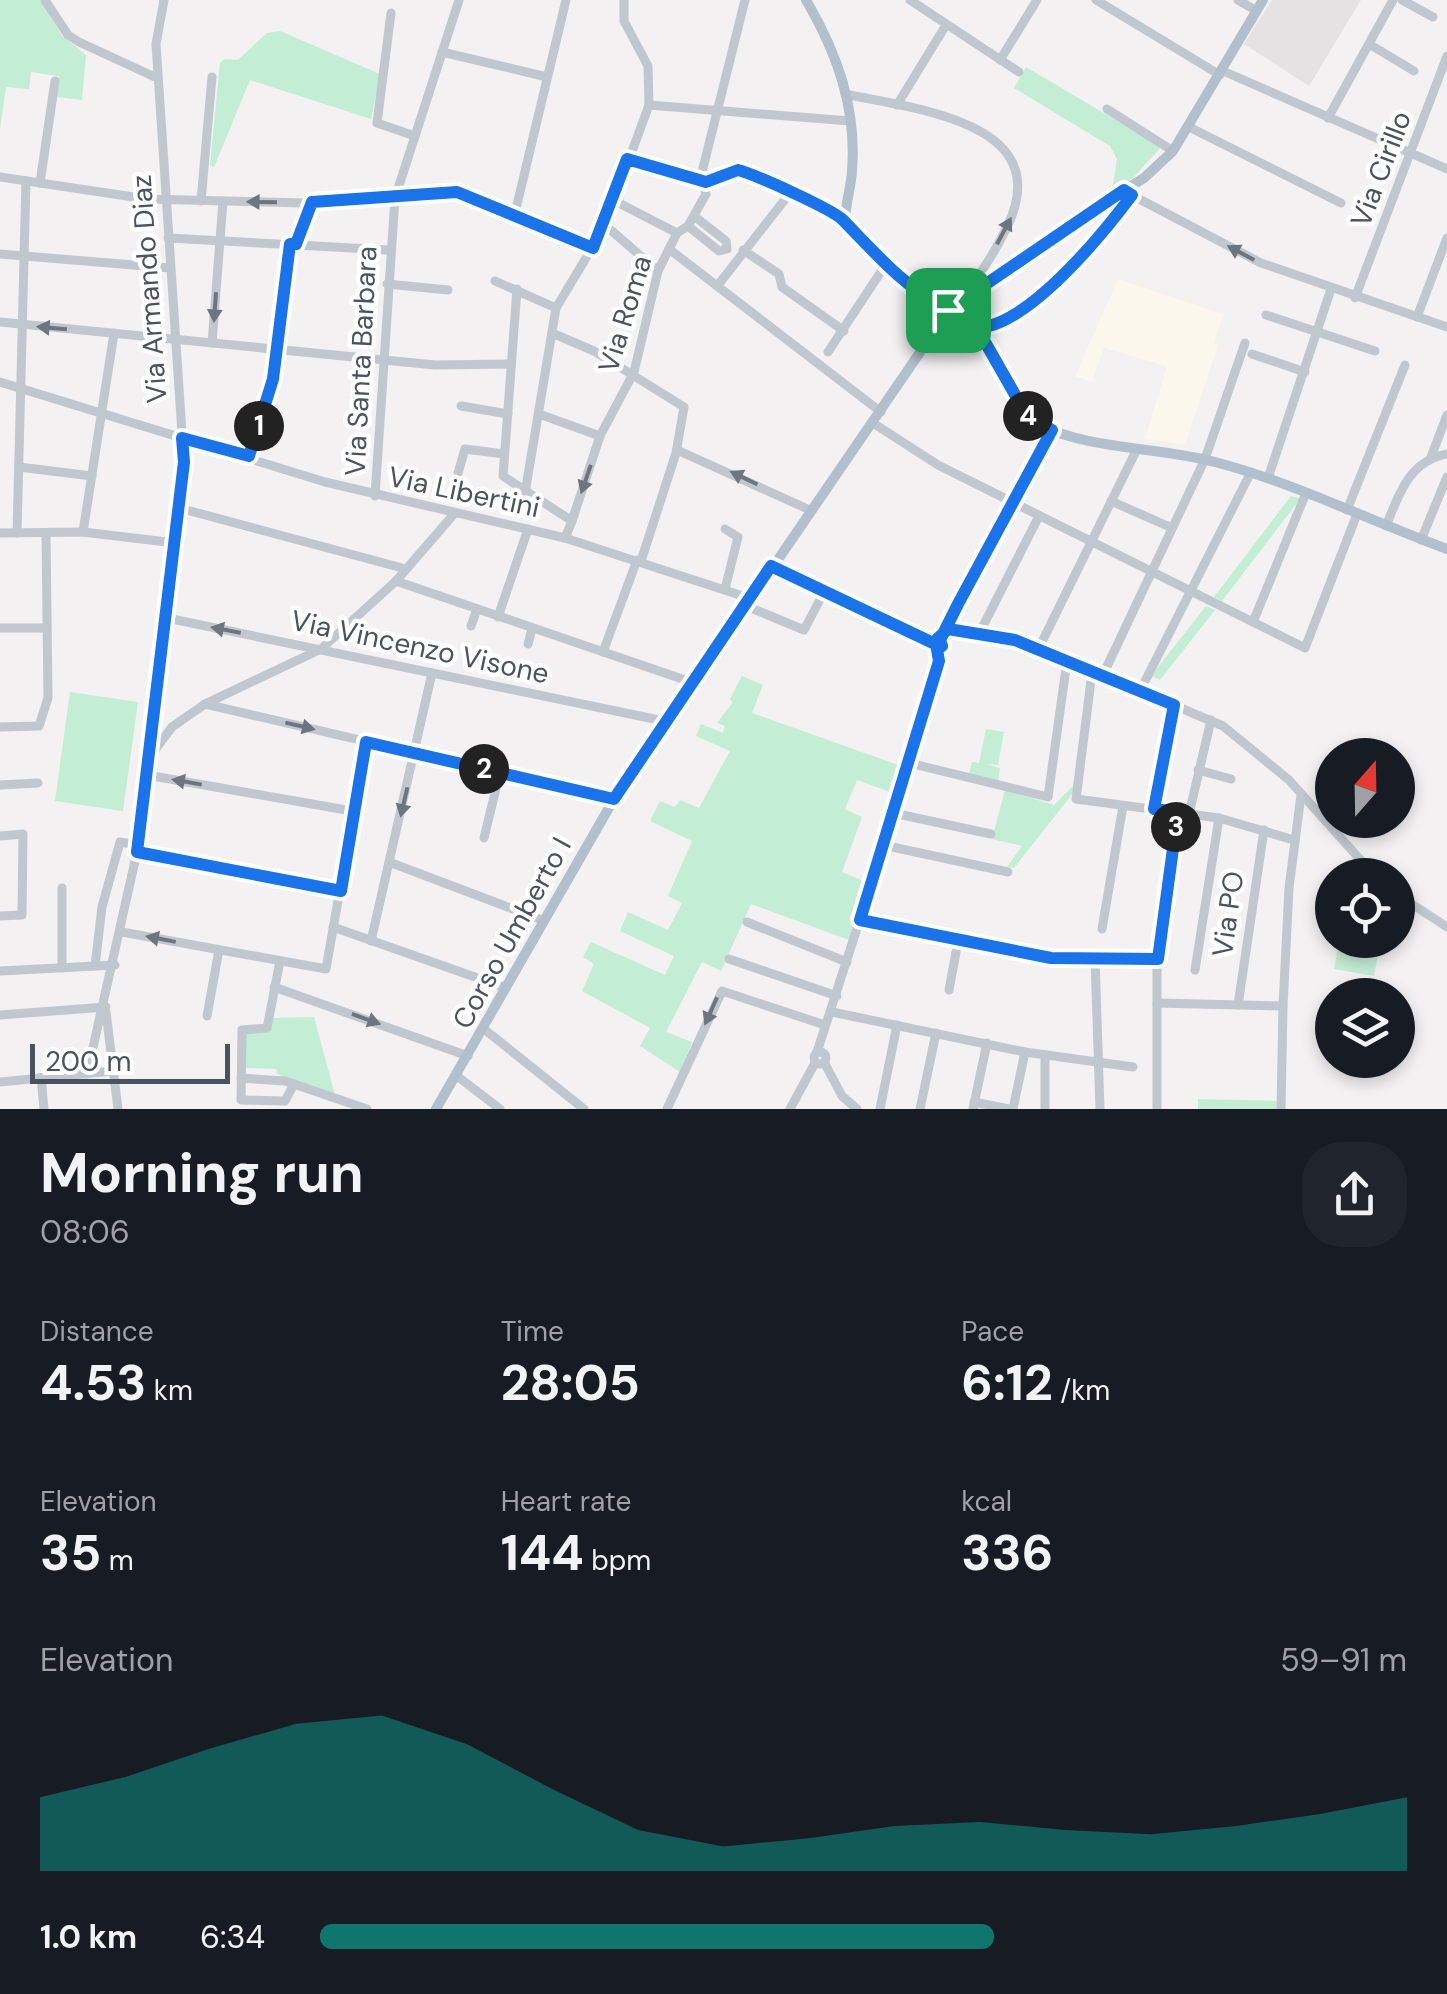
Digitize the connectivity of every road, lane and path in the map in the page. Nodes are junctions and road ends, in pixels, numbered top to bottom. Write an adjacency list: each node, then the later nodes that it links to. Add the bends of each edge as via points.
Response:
1 (45, 0): 29 (street, via 79,42)
2 (164, 0): 29 (street, Via Armando Diaz)
3 (459, 0): 21 (street, Via Santa Barbara)
4 (566, 0): 28 (street)
5 (624, 0): 32 (street, via 624,21 648,66)
6 (745, 0): 35 (street, Via Roma)
7 (806, 0): 31 (main road, via 834,49)
8 (910, 0): 15 (street)
9 (1037, 0): 23 (street)
10 (1096, 0): 26 (street)
11 (1238, 0): 16 (street)
12 (1263, 0): 16 (main road, Corso Umberto I)
13 (1393, 0): 20 (street)
14 (1402, 0): 18 (street)
15 (925, 4): 19 (street)
16 (1257, 11): 26 (main road, Corso Umberto I)
17 (391, 12): 39 (street, via 377,123)
18 (1433, 17)
19 (946, 25): 23 (street); 33 (street)
20 (1370, 44): 24 (street); 36 (street)
21 (442, 52): 28 (street); 39 (street, Via Santa Barbara)
22 (1447, 56): 41 (street, Via Cirillo)
23 (1000, 60): 25 (street)
24 (1414, 71)
25 (1019, 72)
26 (1222, 73): 36 (street); 38 (main road, Corso Umberto I)
27 (212, 77): 52 (street)
28 (547, 77): 57 (street)
29 (157, 78): 50 (street, Via Armando Diaz)
30 (55, 80): 47 (street)
31 (845, 94): 33 (street); 37 (main road)
32 (649, 105): 35 (street); 42 (street)
33 (897, 105): 84 (street, one-way to 33, via 1004,232 1019,198 1018,174 1007,151 988,135)
34 (1107, 109): 40 (street)
35 (717, 110): 37 (street); 46 (street, Via Roma, via 701,176)
36 (1328, 118): 41 (street)
37 (850, 121): 59 (main road)
38 (1190, 127): 40 (main road, Corso Umberto I); 56 (street)
39 (414, 136): 51 (street, Via Santa Barbara)
40 (1173, 151): 49 (main road, Corso Umberto I)
41 (1411, 154): 43 (street); 82 (street, Via Cirillo)
42 (627, 159): 46 (street); 53 (street)
43 (1447, 169)
44 (0, 177): 45 (street)
45 (26, 181): 47 (street); 72 (street)
46 (706, 182): 48 (street, via 738,170); 58 (street, Via Roma)
47 (40, 184): 50 (street)
48 (790, 193): 59 (street); 70 (street)
49 (1128, 193): 79 (street, one-way to 49, via 1260,263); 84 (main road, Corso Umberto I); 90 (street, via 1046,289 1010,319)
50 (164, 198): 52 (street); 63 (street, Via Armando Diaz)
51 (395, 198): 55 (street); 57 (street, via 457,192); 69 (street, Via Santa Barbara)
52 (201, 200): 54 (street)
53 (612, 200): 60 (street); 62 (street)
54 (222, 201): 55 (street, one-way to 54); 65 (street)
55 (312, 202): 66 (street)
56 (1341, 203)
57 (515, 213): 67 (street)
58 (694, 216): 61 (street, Via Roma); 61 (street, via 727,249 718,250)
59 (844, 220): 73 (main road)
60 (605, 225): 67 (street); 75 (street)
61 (688, 226): 62 (street, Via Roma)
62 (677, 234): 68 (street, Via Roma)
63 (168, 238): 65 (street); 74 (street, Via Armando Diaz)
64 (1447, 238): 86 (street)
65 (220, 241): 66 (street); 96 (street, one-way to 96)
66 (293, 244): 69 (street); 98 (street)
67 (593, 248): 83 (street)
68 (669, 249): 75 (street, Via Roma); 78 (street)
69 (389, 250): 77 (street, Via Santa Barbara)
70 (742, 250): 78 (street); 91 (street)
71 (0, 254): 72 (street)
72 (21, 256): 74 (street); 88 (street)
73 (886, 264): 84 (main road); 91 (street)
74 (170, 268): 95 (street, Via Armando Diaz)
75 (658, 271): 106 (street, Via Roma)
76 (495, 281): 80 (street)
77 (386, 284): 81 (street); 101 (street, Via Santa Barbara)
78 (718, 285): 102 (street)
79 (1331, 288): 82 (street); 92 (street)
80 (517, 289): 83 (street); 103 (street)
81 (448, 290)
82 (1355, 298): 86 (street)
83 (556, 308): 93 (street)
84 (948, 310): 90 (main road); 110 (main road, Corso Umberto I)
85 (1266, 314): 92 (street)
86 (1417, 317): 89 (street)
87 (0, 322): 88 (street)
88 (22, 324): 94 (street, one-way to 88); 108 (street)
89 (1447, 327)
90 (977, 328): 116 (main road, via 1026,414)
91 (844, 331): 102 (street)
92 (1318, 332): 99 (street); 105 (street)
93 (552, 333): 106 (street); 113 (street)
94 (114, 334): 95 (street); 111 (street)
95 (175, 339): 96 (street); 118 (street, Via Armando Diaz)
96 (212, 343): 98 (street)
97 (1245, 343): 125 (street)
98 (276, 349): 101 (street); 123 (street)
99 (1375, 351)
100 (1252, 354): 105 (street)
101 (384, 357): 103 (street, via 435,365); 134 (street, Via Santa Barbara)
102 (825, 357): 110 (street)
103 (511, 364): 112 (street)
104 (1405, 365): 139 (street)
105 (1305, 372): 131 (street)
106 (632, 375): 117 (street, Via Roma); 119 (street, via 684,407)
107 (0, 382): 108 (street, Via Libertini)
108 (21, 389): 111 (street, Via Libertini); 126 (street)
109 (462, 406): 112 (street)
110 (880, 412): 115 (main road, Corso Umberto I)
111 (101, 413): 118 (street, Via Libertini); 129 (street)
112 (508, 414): 121 (street)
113 (539, 414): 117 (street); 132 (street)
114 (1447, 415): 124 (street)
115 (873, 422): 136 (street); 138 (main road, Corso Umberto I)
116 (1052, 430): 120 (main road); 136 (street)
117 (600, 436): 142 (street, Via Roma, one-way to 142)
118 (182, 438): 123 (street, Via Libertini); 137 (street, Via Armando Diaz)
119 (676, 450): 138 (street, one-way to 119); 156 (street)
120 (1136, 450): 125 (main road); 135 (street)
121 (504, 454): 128 (street, via 465,449); 132 (street, via 503,476)
122 (1447, 454): 124 (street)
123 (249, 456): 134 (street, Via Libertini)
124 (1431, 457): 143 (street, via 1405,481)
125 (1205, 459): 127 (main road); 144 (street)
126 (20, 467): 129 (street); 149 (street)
127 (1252, 472): 131 (main road); 162 (street)
128 (458, 474)
129 (92, 476): 147 (street)
130 (1447, 476): 152 (street)
131 (1268, 478): 133 (main road)
132 (525, 493): 142 (street)
133 (1306, 493): 139 (main road); 168 (street)
134 (375, 496): 140 (street, Via Libertini)
135 (1112, 501): 144 (street); 154 (street)
136 (1014, 503): 141 (street); 173 (street)
137 (179, 508): 153 (street, Via Armando Diaz); 158 (street)
138 (810, 510): 157 (main road, Corso Umberto I)
139 (1352, 512): 143 (main road); 168 (street, via 1305,648)
140 (454, 514): 145 (street, Via Libertini); 158 (street)
141 (1039, 516): 154 (street); 174 (street)
142 (572, 521): 151 (street, Via Roma)
143 (1386, 526): 152 (main road)
144 (1172, 528): 159 (street)
145 (528, 529): 151 (street, Via Libertini); 166 (street)
146 (725, 529): 161 (street, via 738,537)
147 (82, 532): 150 (street); 153 (street)
148 (0, 533): 149 (street)
149 (17, 533): 150 (street)
150 (46, 533): 171 (street)
151 (565, 538): 156 (street, Via Libertini)
152 (1421, 540): 155 (main road)
153 (176, 542): 167 (street, Via Armando Diaz)
154 (1092, 543): 159 (street); 178 (street)
155 (1447, 549)
156 (639, 560): 161 (street, Via Libertini); 179 (street)
157 (771, 566): 163 (street); 164 (main road, Corso Umberto I)
158 (406, 569): 160 (street)
159 (1149, 572): 162 (street); 182 (street)
160 (396, 580): 165 (street); 177 (street)
161 (725, 589): 164 (street, Via Libertini)
162 (1190, 591): 168 (street); 184 (street)
163 (824, 592): 164 (street, Via Libertini, via 804,630); 176 (street)
164 (747, 601): 183 (main road, Corso Umberto I)
165 (477, 609): 166 (street); 169 (street)
166 (498, 617): 172 (street)
167 (167, 618): 177 (street, Via Vincenzo Visone, one-way to 167); 192 (street, Via Armando Diaz)
168 (1253, 622)
169 (470, 626)
170 (0, 628): 171 (street)
171 (46, 628): 189 (street, via 48,698 40,726)
172 (532, 629): 175 (street); 179 (street)
173 (948, 629): 174 (street); 176 (street)
174 (980, 632): 178 (street)
175 (528, 644)
176 (937, 644): 193 (street, via 935,676)
177 (322, 648): 181 (street, Via Vincenzo Visone); 185 (street)
178 (1039, 648): 180 (street)
179 (603, 652): 183 (street)
180 (1067, 661): 182 (street); 193 (street, via 1048,797)
181 (432, 673): 188 (street, Via Vincenzo Visone); 191 (street)
182 (1097, 675): 184 (street); 202 (street, via 1076,799)
183 (691, 682): 188 (main road, Corso Umberto I)
184 (1138, 693): 186 (street)
185 (205, 704): 190 (street, one-way to 190); 192 (street, via 172,726)
186 (1174, 705): 187 (street); 203 (street)
187 (1210, 720): 194 (street); 200 (street, via 1272,764)
188 (664, 721): 201 (main road, Corso Umberto I)
189 (0, 727)
190 (366, 742): 191 (street); 204 (street)
191 (414, 752): 195 (street); 216 (street, one-way to 216)
192 (149, 757): 196 (street, Via Armando Diaz)
193 (910, 764): 205 (street)
194 (1198, 770): 197 (street); 206 (street)
195 (500, 772): 201 (street); 211 (street)
196 (147, 775): 204 (street, one-way to 196); 214 (street, Via Armando Diaz)
197 (1231, 779)
198 (38, 783): 199 (street)
199 (0, 786)
200 (1301, 795): 212 (street); 215 (street)
201 (614, 799): 222 (main road, Corso Umberto I)
202 (1122, 806): 203 (street); 227 (street)
203 (1154, 809): 206 (street)
204 (352, 811): 219 (street)
205 (893, 813): 209 (street); 213 (street)
206 (1184, 813): 207 (street); 234 (street)
207 (1219, 818): 208 (street); 240 (street)
208 (1264, 830): 212 (street); 247 (street, Via PO)
209 (991, 834)
210 (0, 836): 221 (street, via 24,834 22,915)
211 (484, 838)
212 (1294, 840): 248 (street)
213 (883, 845): 217 (street); 223 (street)
214 (138, 848): 219 (street); 228 (street, Via Armando Diaz); 237 (street, via 120,842 112,862)
215 (1358, 858)
216 (388, 862): 222 (street); 229 (street)
217 (1008, 872)
218 (62, 888): 239 (street)
219 (341, 891): 225 (street)
220 (1415, 907): 226 (street)
221 (0, 916)
222 (542, 920): 243 (main road, Corso Umberto I)
223 (860, 920): 230 (street); 236 (street)
224 (748, 922): 236 (street)
225 (333, 927): 229 (street); 235 (street, via 326,969)
226 (1447, 927)
227 (1102, 929)
228 (122, 932): 231 (street, one-way to 228); 238 (street, Via Armando Diaz)
229 (371, 941): 243 (street)
230 (958, 941): 232 (street, via 1051,958); 244 (street)
231 (219, 950): 235 (street); 252 (street)
232 (1095, 958): 234 (street); 264 (street)
233 (729, 959): 245 (street)
234 (1158, 959): 246 (street)
235 (280, 962): 242 (street)
236 (847, 962): 245 (street)
237 (95, 966): 238 (street); 239 (street)
238 (115, 966): 249 (street, Via Armando Diaz)
239 (62, 968): 241 (street)
240 (1196, 970)
241 (0, 971)
242 (274, 987): 262 (street, one-way to 262); 270 (street, via 266,1028 242,1030)
243 (506, 988): 255 (main road, Corso Umberto I)
244 (949, 990)
245 (837, 996): 250 (street)
246 (1156, 1003): 247 (street); 288 (street)
247 (1238, 1005): 248 (street)
248 (1283, 1006): 289 (street)
249 (106, 1008): 251 (street); 257 (street, Via Armando Diaz); 258 (street)
250 (832, 1012): 253 (street); 254 (street)
251 (0, 1014)
252 (207, 1016)
253 (896, 1025): 256 (street); 283 (street)
254 (825, 1026): 263 (street); 281 (street, one-way to 281, via 722,991)
255 (484, 1029): 262 (main road, Corso Umberto I); 280 (street)
256 (936, 1033): 259 (street); 284 (street)
257 (98, 1038): 258 (street, via 104,1033); 267 (street, Via Armando Diaz)
258 (110, 1040): 266 (street)
259 (987, 1043): 260 (street); 273 (street)
260 (1024, 1052): 261 (street); 285 (street)
261 (1044, 1055): 264 (street); 286 (street)
262 (468, 1056): 268 (main road, Corso Umberto I)
263 (819, 1059): 274 (street); 282 (street)
264 (1099, 1064): 265 (street); 287 (street)
265 (1133, 1067)
266 (113, 1071): 267 (street); 276 (street)
267 (87, 1074): 269 (street)
268 (457, 1076): 278 (main road, Corso Umberto I); 279 (street)
269 (41, 1077): 271 (street); 275 (street)
270 (241, 1078): 272 (street); 272 (street, via 241,1100 285,1101)
271 (0, 1082)
272 (294, 1084): 277 (street)
273 (973, 1106): 285 (street)
274 (854, 1108)
275 (44, 1109)
276 (118, 1109)
277 (367, 1109)
278 (436, 1109)
279 (500, 1109)
280 (584, 1109)
281 (667, 1109)
282 (790, 1109)
283 (880, 1109)
284 (920, 1109)
285 (1011, 1109)
286 (1045, 1109)
287 (1100, 1109)
288 (1156, 1109)
289 (1281, 1109)

